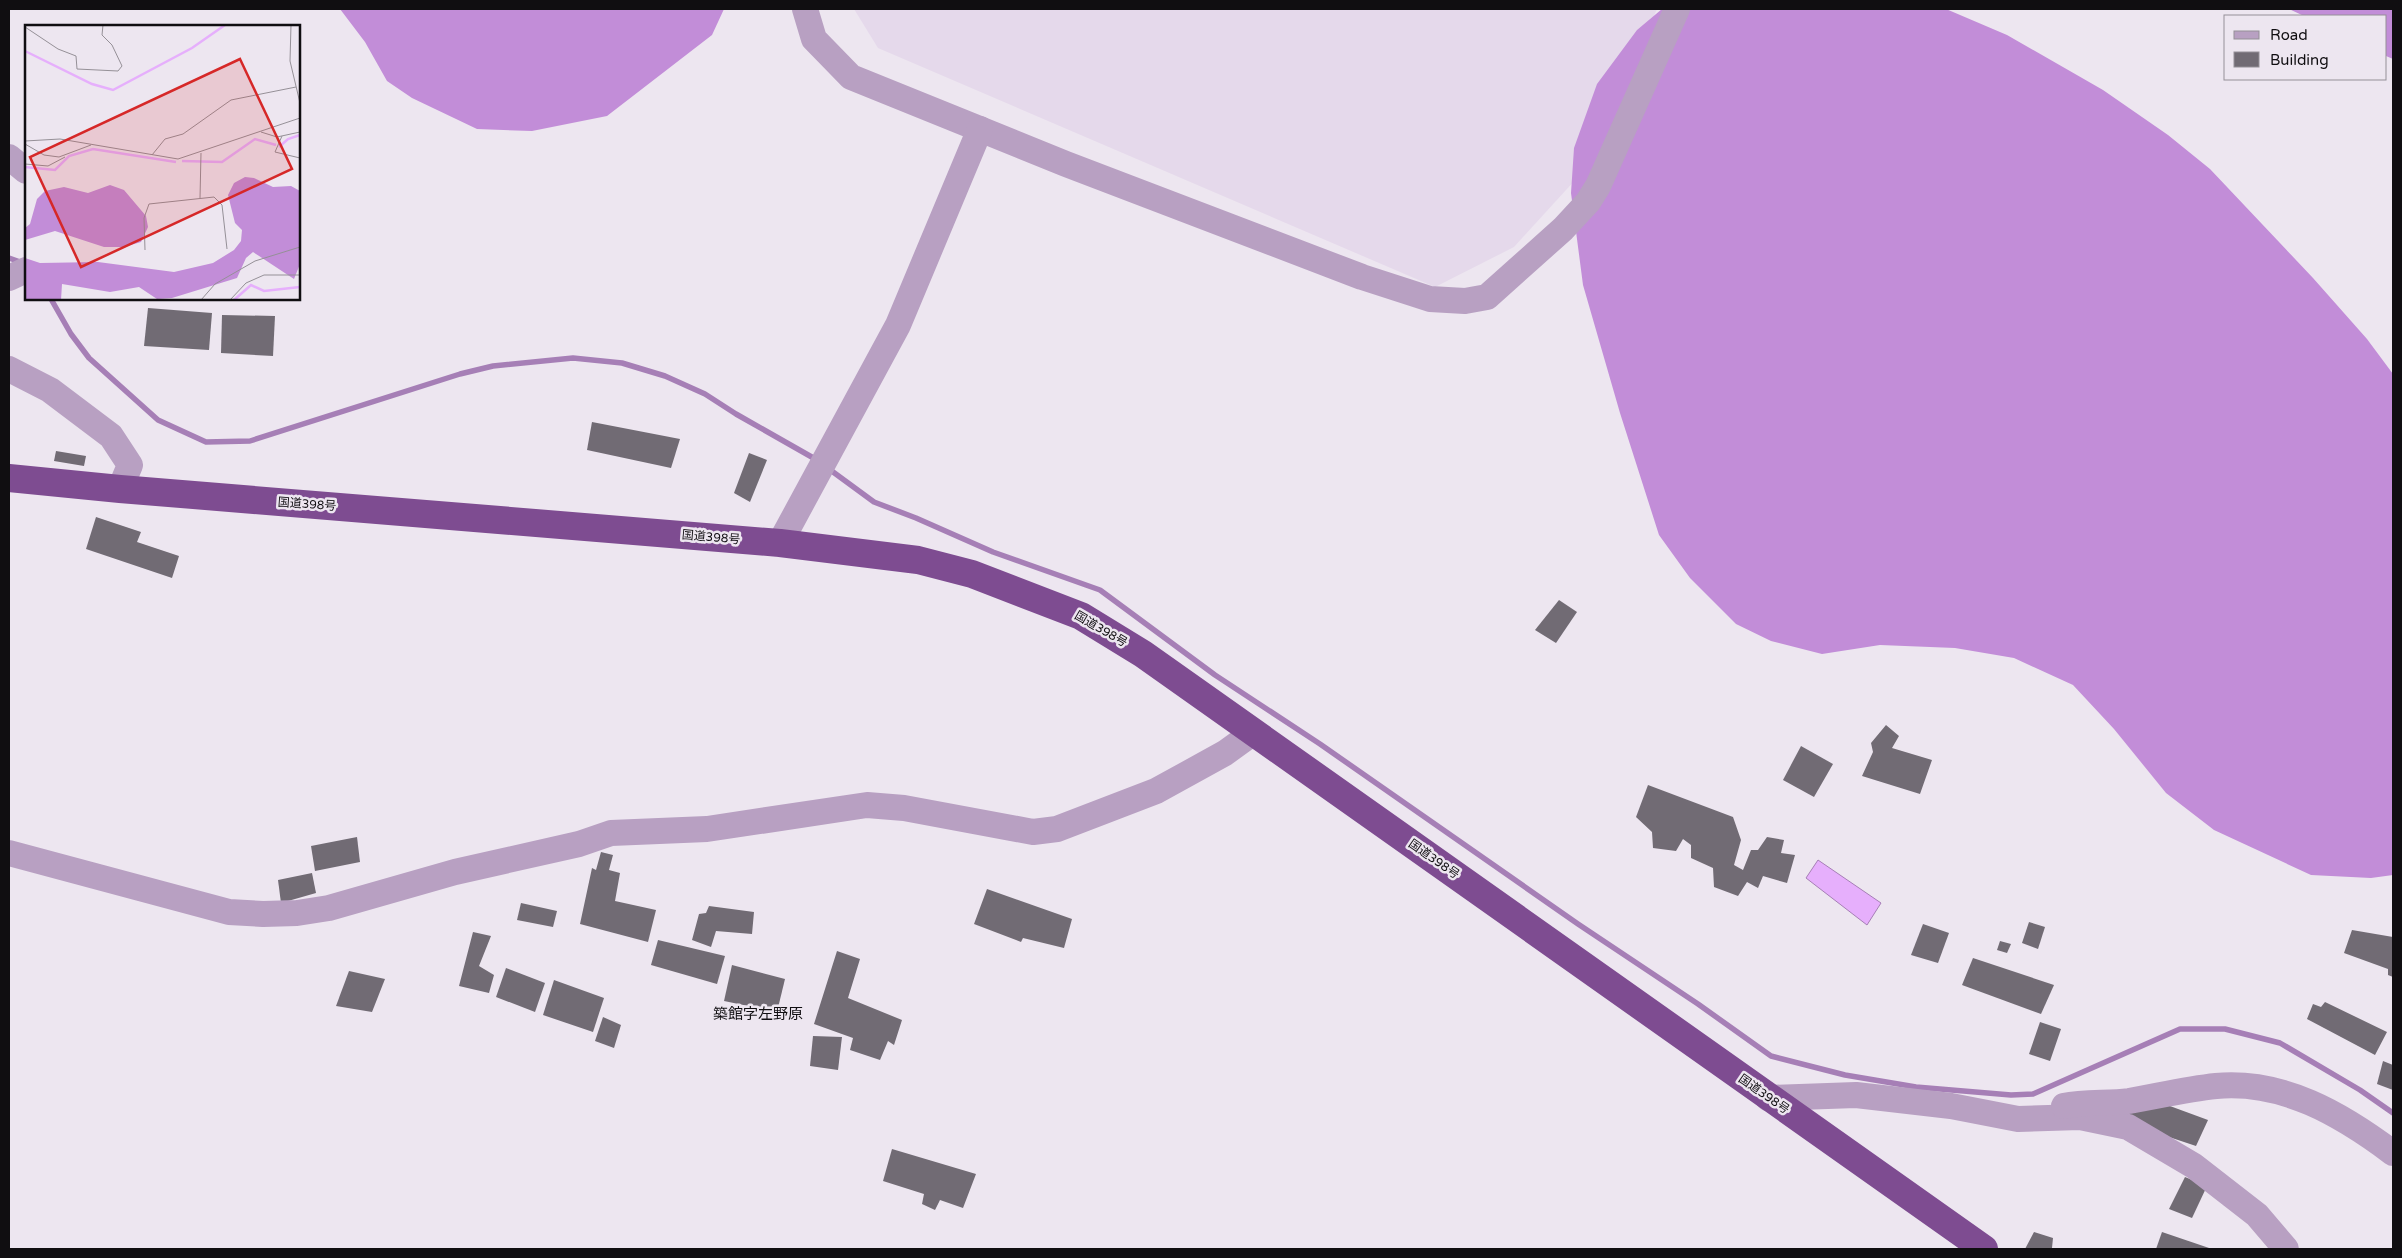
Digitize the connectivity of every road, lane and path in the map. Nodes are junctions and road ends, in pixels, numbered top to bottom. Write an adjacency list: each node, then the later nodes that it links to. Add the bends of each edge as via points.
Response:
1 (805, 9): 3 (street, via 814,39 851,77)
2 (1678, 9): 3 (street, via 1588,202 1563,229 1487,297 1465,301 1430,299 1362,277)
3 (980, 129): 9 (street, via 898,325)
4 (9, 157): 5 (street)
5 (25, 170)
6 (9, 369): 8 (street, via 50,390 111,436 130,465)
7 (9, 478): 8 (highway, 国道398号)
8 (120, 489): 9 (highway, 国道398号)
9 (780, 543): 10 (highway, 国道398号, via 918,560 1020,590 1082,616 1144,654)
10 (1254, 732): 11 (street, via 1225,753 1156,791 1057,829 1033,832 867,804 706,830 611,833 329,908 297,913 229,912); 12 (highway, 国道398号)
11 (9, 853)
12 (1768, 1098): 13 (street, via 1856,1095 1951,1106); 15 (highway, 国道398号)
13 (2018, 1119): 14 (street, via 2070,1105 2126,1101 2215,1086 2247,1085 2278,1090 2312,1103 2358,1127); 16 (street, via 2080,1117 2128,1127 2194,1166 2257,1215)
14 (2393, 1153)
15 (1984, 1249)
16 (2286, 1249)

